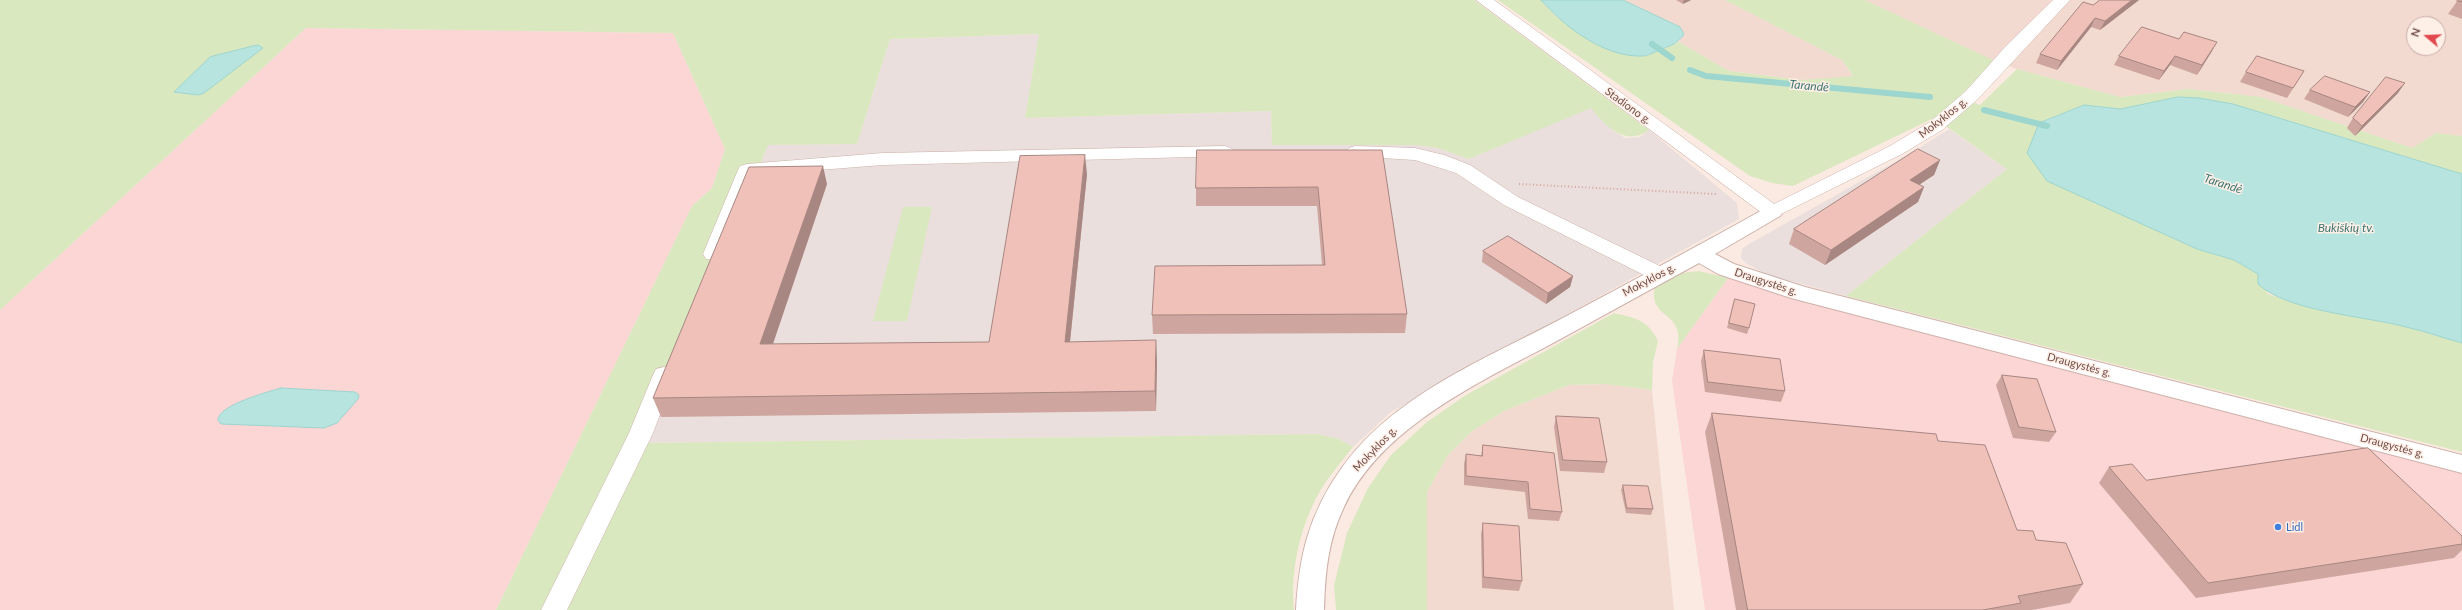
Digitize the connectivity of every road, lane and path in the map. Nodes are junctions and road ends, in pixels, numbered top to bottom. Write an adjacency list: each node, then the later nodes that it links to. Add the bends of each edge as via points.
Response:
1 (1484, 0): 6 (street, Stadiono g.)
2 (2062, 0): 7 (street, Mokyklos g., via 1972,95 1936,126 1896,150)
3 (1243, 152): 9 (street, via 883,159 747,170)
4 (1338, 152): 5 (street, via 1416,154 1463,169)
5 (1483, 182): 6 (path); 10 (street, via 1517,205)
6 (1751, 196): 7 (street, Stadiono g.)
7 (1773, 212): 8 (street, Mokyklos g.)
8 (1700, 254): 10 (street, Mokyklos g.); 12 (street, Draugystės g., via 1726,269 1800,292)
9 (706, 272)
10 (1659, 274): 14 (street, Mokyklos g., via 1430,401 1381,438 1349,476 1330,506 1311,568)
11 (671, 360): 13 (street, via 641,433)
12 (2462, 464)
13 (554, 610)
14 (1310, 610)

